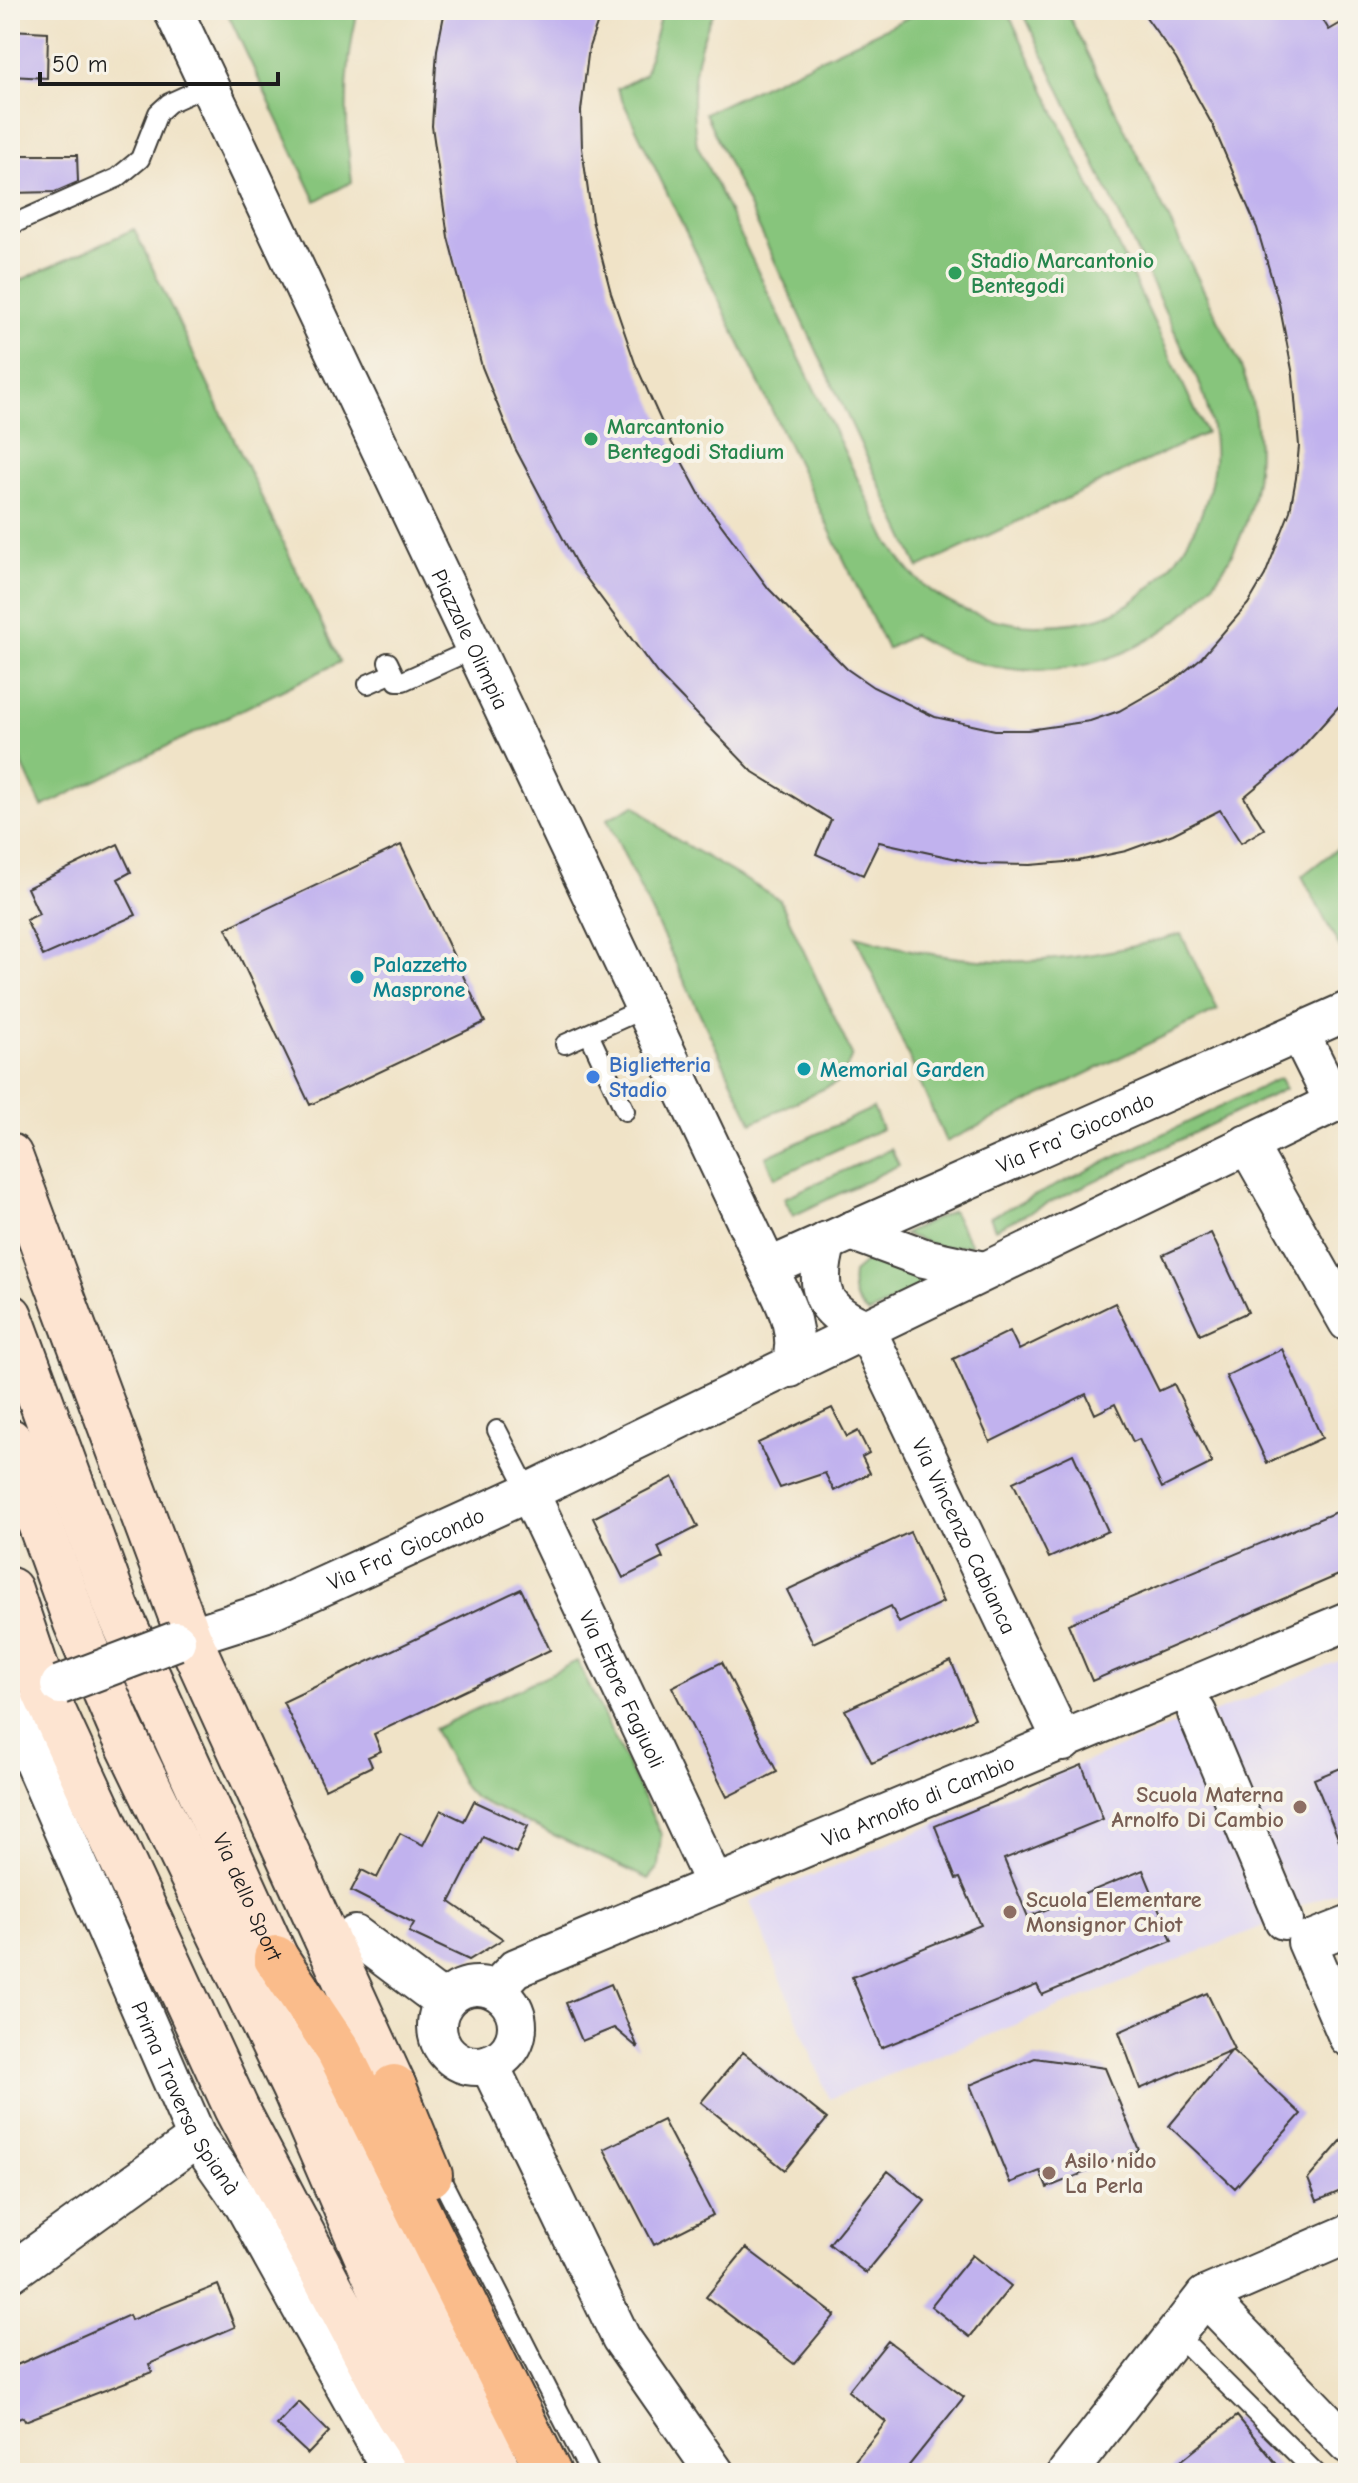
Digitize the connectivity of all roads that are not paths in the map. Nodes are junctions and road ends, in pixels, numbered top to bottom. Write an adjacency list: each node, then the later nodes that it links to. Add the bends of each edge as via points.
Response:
1 (173, 10): 2 (street, Piazzale Olimpia)
2 (209, 85): 3 (lane, via 158,113 140,159 117,178); 4 (street, Piazzale Olimpia)
3 (11, 225)
4 (474, 649): 5 (lane, via 403,681 397,681 391,668); 6 (street, Piazzale Olimpia)
5 (368, 684)
6 (643, 1009): 8 (lane); 16 (street, Piazzale Olimpia)
7 (1348, 1011): 9 (street, Via Fra' Giocondo)
8 (589, 1034): 10 (lane); 12 (lane)
9 (1300, 1034): 11 (street, Via Fra' Giocondo); 15 (street, Via Fra' Giocondo)
10 (565, 1044)
11 (1341, 1099): 13 (street, Via Fra' Giocondo)
12 (625, 1111)
13 (1247, 1144): 17 (street, Via Fra' Giocondo); 19 (street)
14 (10, 1156): 27 (street)
15 (839, 1236): 16 (street, Via Fra' Giocondo); 17 (street); 20 (street, via 819,1271 824,1299 841,1319)
16 (768, 1268): 21 (street, via 794,1325)
17 (984, 1271): 20 (street, Via Fra' Giocondo)
18 (10, 1316): 35 (street, Via dello Sport, via 117,1608)
19 (1348, 1322)
20 (866, 1329): 21 (street, Via Fra' Giocondo); 30 (street, Via Vincenzo Cabianca)
21 (790, 1368): 24 (street, Via Fra' Giocondo)
22 (497, 1430): 24 (lane)
23 (10, 1441): 49 (street, Via dello Sport, via 121,1729 294,2088)
24 (529, 1492): 27 (street, Via Fra' Giocondo, via 264,1613); 31 (street, Via Ettore Fagiuoli)
25 (10, 1590): 28 (street)
26 (1348, 1621): 30 (street, Via Arnolfo di Cambio)
27 (183, 1639): 28 (street, Via Fra' Giocondo, bridge); 40 (street)
28 (31, 1697): 41 (street, Prima Traversa Spianà); 48 (street, via 236,2108 397,2413)
29 (1197, 1713): 33 (street)
30 (1063, 1742): 31 (street, Via Arnolfo di Cambio)
31 (715, 1885): 36 (street, Via Arnolfo di Cambio, via 516,1968)
32 (1348, 1926): 33 (street)
33 (1296, 1931): 38 (street)
34 (355, 1935): 37 (street)
35 (276, 1958): 50 (street, Via dello Sport, via 313,2057 453,2359); 51 (highway, via 338,2050)
36 (495, 1990): 37 (street, via 473,1986); 39 (street, via 506,1998 517,2022 511,2048)
37 (444, 2002): 39 (street, via 437,2026 444,2049 465,2064)
38 (1348, 2037)
39 (489, 2064): 53 (street, via 621,2338)
40 (394, 2087): 51 (highway); 52 (lane)
41 (197, 2138): 43 (street); 47 (street, Prima Traversa Spianà, via 244,2205)
42 (1348, 2234): 44 (street)
43 (10, 2273)
44 (1205, 2296): 45 (street); 46 (street)
45 (1174, 2332): 54 (street); 55 (lane)
46 (1348, 2444)
47 (393, 2473)
48 (436, 2473)
49 (460, 2473)
50 (499, 2473)
51 (551, 2473)
52 (590, 2473)
53 (715, 2473)
54 (1067, 2473)
55 (1316, 2473)

